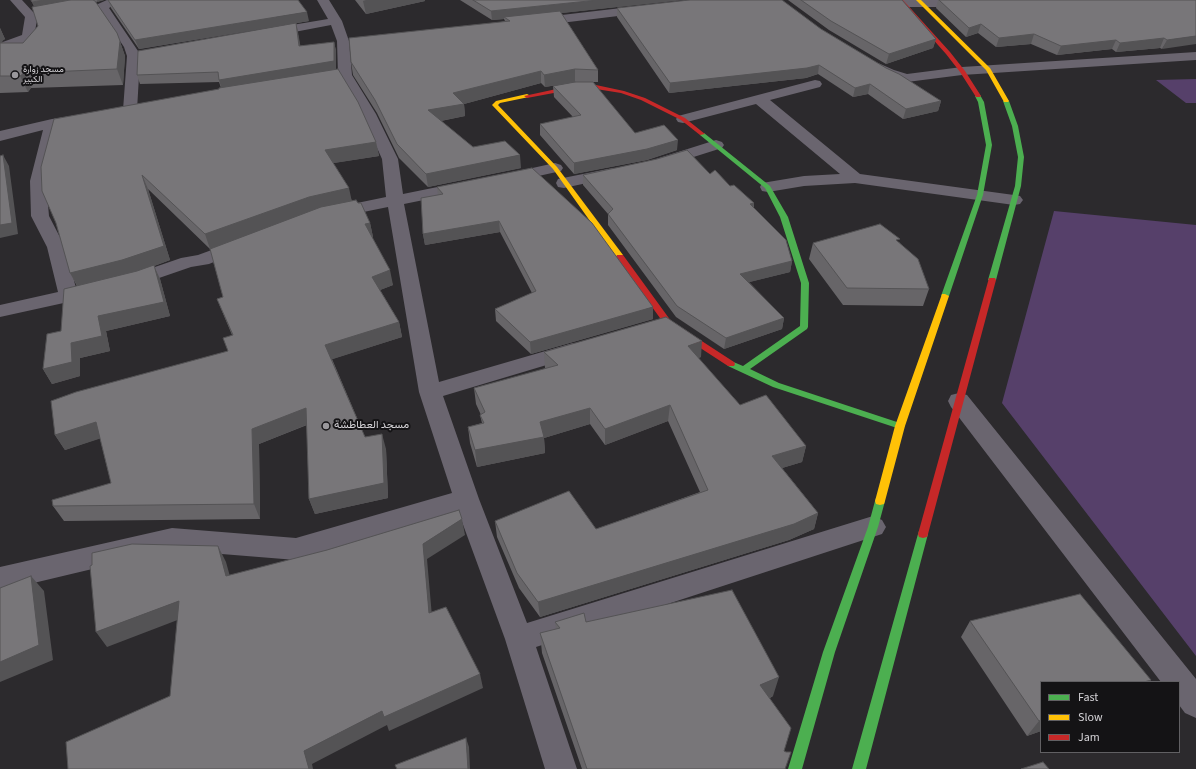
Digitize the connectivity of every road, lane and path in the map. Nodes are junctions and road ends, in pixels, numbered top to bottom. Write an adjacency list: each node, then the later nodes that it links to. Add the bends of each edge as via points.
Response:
1 (16, 0): 9 (street)
2 (116, 0): 7 (street)
3 (323, 0): 10 (street)
4 (902, 2): 5 (street); 21 (street)
5 (920, 2): 6 (street); 20 (street)
6 (975, 2)
7 (100, 8): 9 (street, via 80,8); 17 (street, via 106,12)
8 (660, 8): 11 (street)
9 (31, 17): 15 (street, via 28,37)
10 (336, 21): 12 (street); 14 (street)
11 (527, 23)
12 (259, 35)
13 (358, 40): 14 (street)
14 (343, 41): 22 (street)
15 (0, 48)
16 (181, 48): 17 (street)
17 (134, 56): 27 (street)
18 (1196, 56): 20 (street)
19 (870, 62): 21 (street, via 889,73 907,78)
20 (988, 69): 21 (street); 41 (street, via 1006,100 1021,157)
21 (962, 71): 39 (street, via 982,102 987,126 989,145)
22 (345, 75): 23 (street); 40 (street, via 388,152)
23 (330, 77)
24 (815, 84): 25 (street)
25 (759, 99): 30 (street); 37 (street)
26 (145, 107): 27 (street)
27 (130, 110): 28 (street)
28 (114, 112)
29 (98, 115): 31 (street)
30 (682, 119): 33 (street); 36 (street, via 643,99 596,87 575,87 498,102 495,106)
31 (52, 123): 32 (street); 44 (street, via 38,181 40,216 56,247)
32 (0, 136)
33 (716, 145): 34 (street); 38 (street)
34 (650, 165)
35 (626, 170): 36 (street)
36 (559, 176): 40 (street, via 490,181); 46 (street)
37 (855, 178): 38 (street, via 804,181); 39 (street)
38 (768, 187): 49 (street, via 784,217 805,283 804,327)
39 (980, 195): 41 (street); 52 (street)
40 (395, 200): 42 (street); 50 (street)
41 (1014, 200): 51 (street)
42 (319, 216)
43 (258, 238): 44 (street, via 202,260)
44 (69, 297): 45 (street)
45 (0, 311)
46 (668, 323): 47 (street); 49 (street, via 724,361)
47 (646, 329)
48 (594, 344): 50 (street)
49 (743, 370): 52 (street, via 776,385)
50 (430, 392): 53 (street)
51 (959, 402): 57 (street); 62 (street)
52 (900, 426): 54 (street)
53 (466, 499): 55 (street, via 296,549 172,539); 56 (street)
54 (873, 527): 56 (street); 61 (street, via 829,652)
55 (0, 579)
56 (519, 639): 60 (street)
57 (1179, 681)
58 (1180, 683): 59 (street)
59 (1196, 703)
60 (561, 769)
61 (795, 769)
62 (859, 769)

